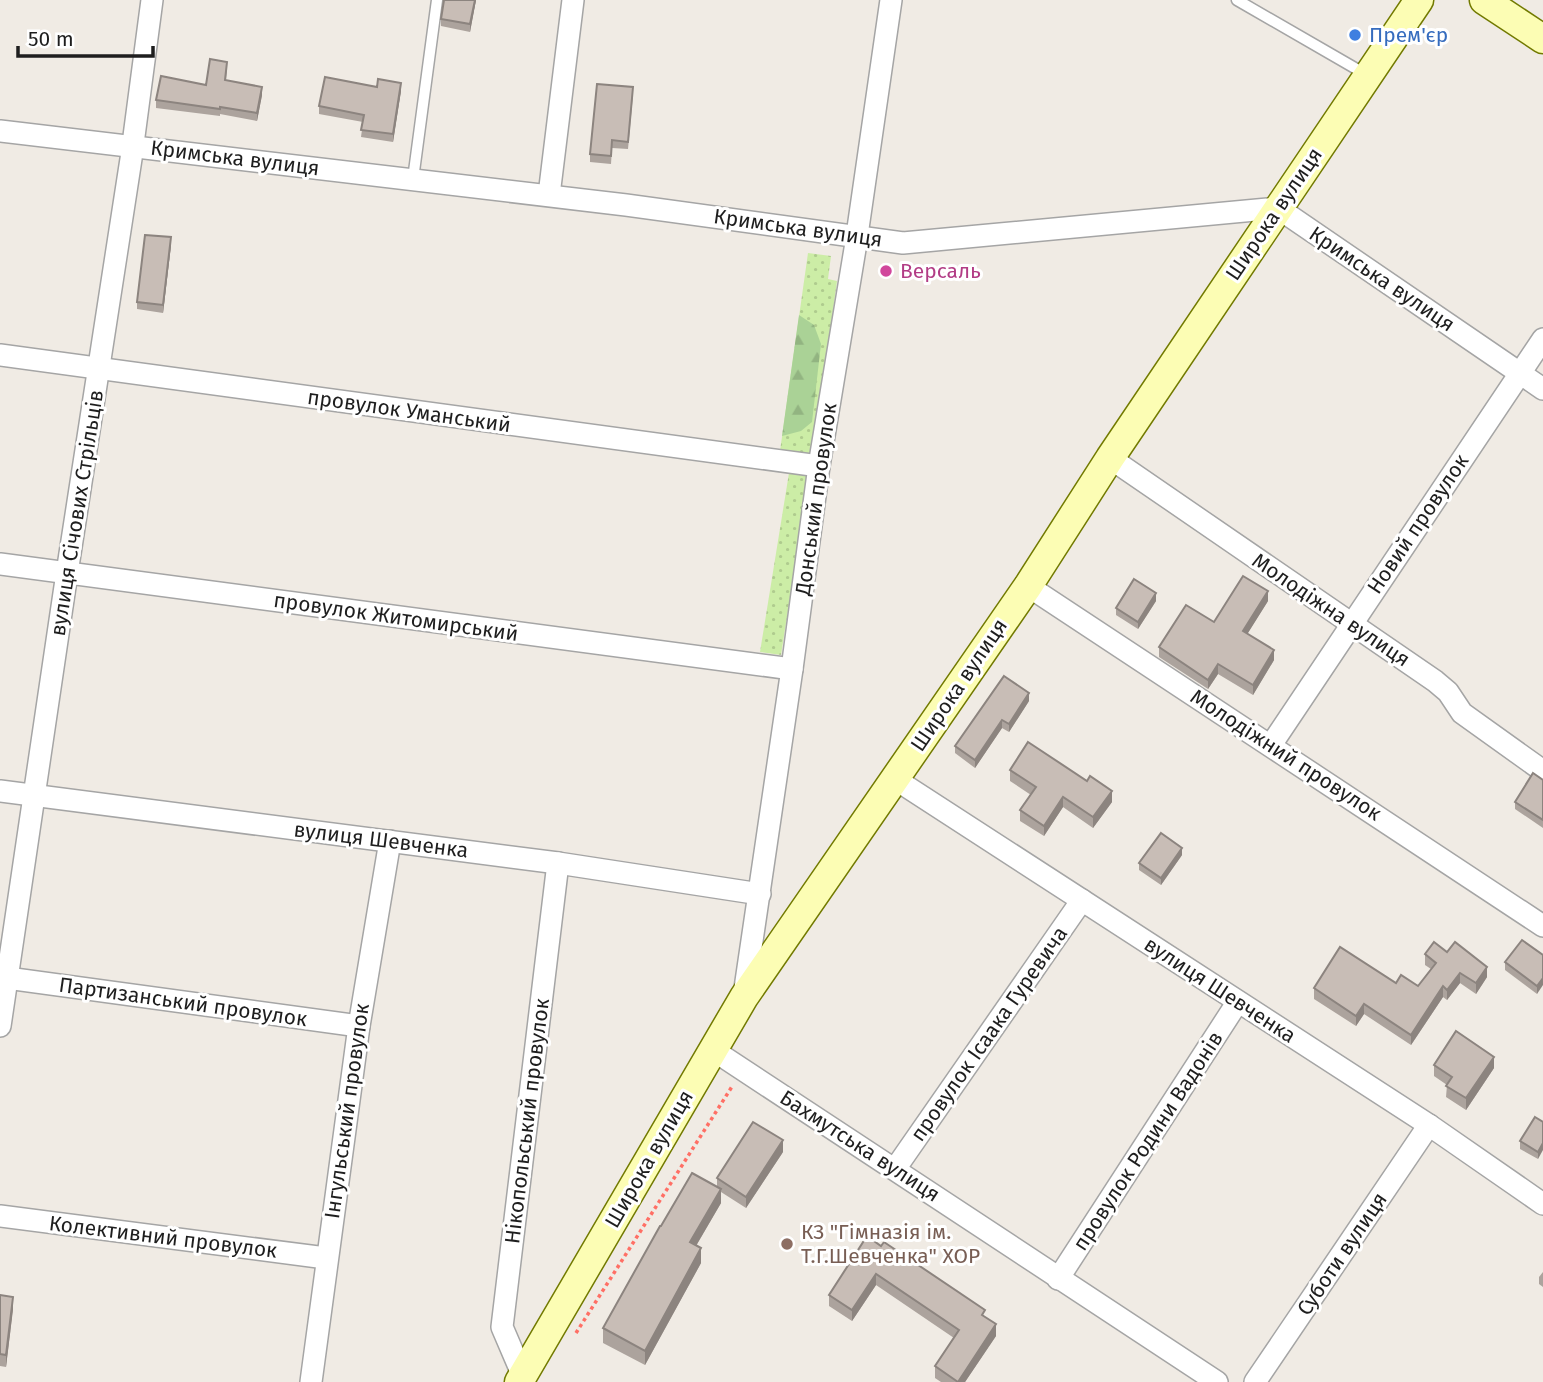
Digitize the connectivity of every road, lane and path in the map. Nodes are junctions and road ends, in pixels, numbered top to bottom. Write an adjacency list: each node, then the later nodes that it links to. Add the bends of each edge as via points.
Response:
1 (152, 0): 11 (street, вулиця Січових Стрільців)
2 (437, 0): 12 (lane)
3 (573, 0): 13 (street)
4 (891, 0): 15 (street, Донський провулок)
5 (1237, 0): 9 (lane)
6 (1419, 0): 9 (street, Широка вулиця)
7 (1484, 0): 8 (street)
8 (1543, 39)
9 (1367, 75): 14 (street, Широка вулиця)
10 (0, 131): 11 (street, Кримська вулиця)
11 (133, 146): 12 (street, Кримська вулиця); 18 (street, вулиця Січових Стрільців)
12 (413, 179): 13 (street, Кримська вулиця)
13 (549, 195): 15 (street, Кримська вулиця)
14 (1278, 208): 15 (street, Кримська вулиця, via 903,243); 19 (street, Кримська вулиця); 21 (street, Широка вулиця)
15 (857, 236): 22 (street, Донський провулок)
16 (1543, 339): 19 (street, Новий провулок)
17 (0, 355): 18 (street, провулок Уманський)
18 (99, 369): 22 (street, провулок Уманський); 24 (street, вулиця Січових Стрільців)
19 (1520, 374): 20 (street, Кримська вулиця); 26 (street, Новий провулок)
20 (1543, 389)
21 (1110, 458): 25 (street, Широка вулиця); 26 (street, Молодіжна вулиця)
22 (819, 466): 27 (street, Донський провулок)
23 (0, 564): 24 (street, провулок Житомирський)
24 (67, 573): 27 (street, провулок Житомирський); 32 (street, вулиця Січових Стрільців)
25 (1028, 586): 28 (street, Молодіжний провулок); 30 (street, Широка вулиця)
26 (1351, 623): 28 (street, Новий провулок); 29 (street, Молодіжна вулиця, via 1442,686 1462,713)
27 (792, 669): 35 (street, Донський провулок)
28 (1271, 745): 37 (street, Молодіжний провулок)
29 (1543, 771)
30 (895, 779): 36 (street, вулиця Шевченка); 39 (street, Широка вулиця)
31 (0, 791): 32 (street, вулиця Шевченка)
32 (34, 796): 33 (street, вулиця Шевченка); 38 (street, вулиця Січових Стрільців)
33 (390, 841): 34 (street, вулиця Шевченка); 42 (street, Інгульський провулок)
34 (558, 863): 35 (street, вулиця Шевченка); 52 (street, Нікопольський провулок, via 502,1327)
35 (760, 894): 39 (street, Донський провулок)
36 (1082, 900): 40 (street, вулиця Шевченка); 46 (street, провулок Ісаака Гуревича)
37 (1543, 926)
38 (7, 978): 41 (street, вулиця Січових Стрільців); 42 (street, Партизанський провулок)
39 (744, 998): 43 (street, Широка вулиця)
40 (1237, 1003): 45 (street, вулиця Шевченка); 50 (street, провулок Родини Вадонів)
41 (0, 1026)
42 (359, 1026): 49 (street, Інгульський провулок)
43 (713, 1050): 44 (street, Бахмутська вулиця); 52 (street, Широка вулиця)
44 (743, 1069): 46 (street, Бахмутська вулиця); 51 (path)
45 (1429, 1125): 47 (street, вулиця Шевченка); 55 (street, Суботи вулиця)
46 (895, 1169): 50 (street, Бахмутська вулиця)
47 (1543, 1203)
48 (0, 1216): 49 (street, Колективний провулок)
49 (326, 1258): 53 (street, Інгульський провулок)
50 (1058, 1279): 54 (street, Бахмутська вулиця)
51 (575, 1336)
52 (521, 1379)
53 (311, 1382)
54 (1217, 1382)
55 (1255, 1382)

